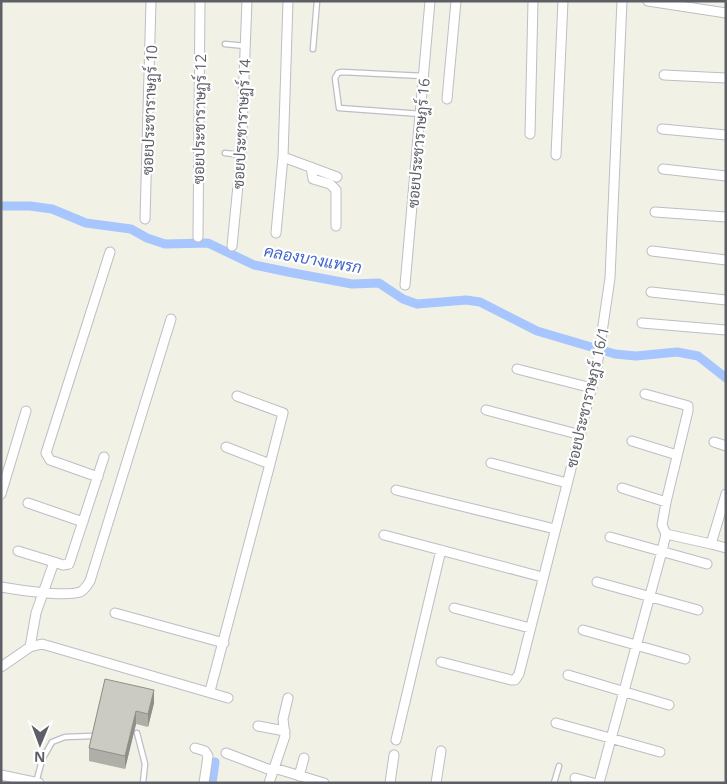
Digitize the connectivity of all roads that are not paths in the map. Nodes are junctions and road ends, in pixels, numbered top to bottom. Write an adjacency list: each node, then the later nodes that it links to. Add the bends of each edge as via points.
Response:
1 (152, 1): 34 (street, ซอยประชาราษฏร์ 10)
2 (200, 1): 37 (street, ซอยประชาราษฏร์ 12)
3 (247, 1): 14 (street, ซอยประชาราษฏร์ 14)
4 (288, 1): 27 (street)
5 (317, 1): 15 (lane)
6 (430, 1): 17 (street, ซอยประชาราษฎร์ 16)
7 (456, 1): 19 (street)
8 (533, 1): 22 (street)
9 (563, 1): 26 (street)
10 (622, 1): 49 (street, ซอยประชาราษฎร์ 16/1, via 610,278)
11 (648, 1): 12 (street)
12 (726, 13)
13 (226, 44): 14 (lane)
14 (245, 46): 25 (street, ซอยประชาราษฏร์ 14)
15 (313, 49)
16 (664, 75): 18 (street)
17 (424, 76): 20 (street, ซอยประชาราษฎร์ 16); 20 (lane, via 342,72 335,78 339,108)
18 (726, 78)
19 (447, 99)
20 (421, 114): 42 (street, ซอยประชาราษฎร์ 16)
21 (662, 129): 23 (street)
22 (530, 134)
23 (726, 135)
24 (225, 153): 25 (lane)
25 (241, 155): 38 (street, ซอยประชาราษฏร์ 14)
26 (556, 155)
27 (283, 157): 28 (street); 36 (street)
28 (311, 167): 31 (street); 35 (street, via 313,179 335,188)
29 (663, 169): 30 (street)
30 (726, 176)
31 (338, 178)
32 (655, 212): 33 (street)
33 (726, 217)
34 (146, 219)
35 (336, 226)
36 (276, 233)
37 (198, 237)
38 (232, 246)
39 (110, 252): 63 (street, via 46,453 50,460)
40 (652, 252): 41 (street)
41 (726, 260)
42 (405, 285)
43 (651, 292): 44 (street)
44 (726, 300)
45 (171, 319): 86 (street, via 90,580 79,592)
46 (642, 323): 47 (street)
47 (726, 330)
48 (517, 369): 49 (street)
49 (592, 388): 54 (street, ซอยประชาราษฎร์ 16/1)
50 (644, 394): 59 (street, via 688,406)
51 (237, 396): 62 (street, via 283,413)
52 (486, 410): 54 (street)
53 (26, 411): 67 (street)
54 (581, 435): 64 (street, ซอยประชาราษฎร์ 16/1)
55 (632, 441): 59 (street)
56 (714, 442): 57 (street)
57 (726, 446)
58 (226, 447): 62 (street)
59 (677, 455): 69 (street)
60 (104, 456): 63 (street)
61 (491, 463): 64 (street)
62 (270, 464): 93 (street)
63 (98, 477): 71 (street)
64 (567, 483): 72 (street, ซอยประชาราษฎร์ 16/1)
65 (622, 488): 69 (street)
66 (396, 490): 72 (street)
67 (1, 494)
68 (725, 496): 76 (street)
69 (666, 502): 74 (street, via 662,525)
70 (28, 503): 71 (street)
71 (83, 522): 81 (street, via 69,564)
72 (555, 529): 83 (street, ซอยประชาราษฎร์ 16/1)
73 (384, 534): 78 (street)
74 (666, 534): 76 (street); 79 (street)
75 (610, 536): 79 (street)
76 (712, 544): 77 (street)
77 (726, 548)
78 (441, 550): 83 (street); 111 (street)
79 (662, 550): 82 (street); 87 (street)
80 (18, 551): 81 (street)
81 (54, 562): 86 (street)
82 (708, 564)
83 (542, 577): 91 (street, ซอยประชาราษฎร์ 16/1)
84 (597, 582): 87 (street)
85 (1, 587): 86 (street)
86 (42, 592): 95 (street)
87 (649, 598): 89 (street); 94 (street)
88 (454, 608): 91 (street)
89 (698, 610)
90 (115, 613): 93 (street)
91 (530, 628): 97 (street, ซอยประชาราษฎร์ 16/1, via 515,680)
92 (582, 630): 94 (street)
93 (224, 644): 100 (street)
94 (638, 645): 96 (street); 101 (street)
95 (30, 647): 98 (street); 100 (street, via 46,645)
96 (685, 659)
97 (440, 662)
98 (1, 667)
99 (568, 675): 101 (street)
100 (210, 691): 102 (street)
101 (624, 692): 104 (street); 110 (street)
102 (228, 698)
103 (288, 698): 107 (street, via 283,720)
104 (670, 704)
105 (556, 723): 110 (street)
106 (258, 726): 107 (street)
107 (285, 732): 119 (street)
108 (137, 733): 124 (lane, via 145,764)
109 (92, 736): 123 (lane, via 65,737 52,742 42,760)
110 (611, 738): 114 (street); 132 (street)
111 (396, 740)
112 (195, 748): 125 (street, via 205,751 208,756)
113 (441, 751): 129 (street)
114 (660, 752)
115 (226, 753): 119 (street)
116 (394, 755): 128 (street)
117 (304, 758): 121 (street)
118 (560, 766): 130 (lane)
119 (273, 770): 121 (street); 126 (street)
120 (1, 775): 123 (street)
121 (299, 776): 127 (street)
122 (575, 778): 131 (street)
123 (37, 783)
124 (143, 783)
125 (204, 783)
126 (269, 783)
127 (324, 783)
128 (390, 783)
129 (436, 783)
130 (554, 783)
131 (593, 783)
132 (599, 783)

